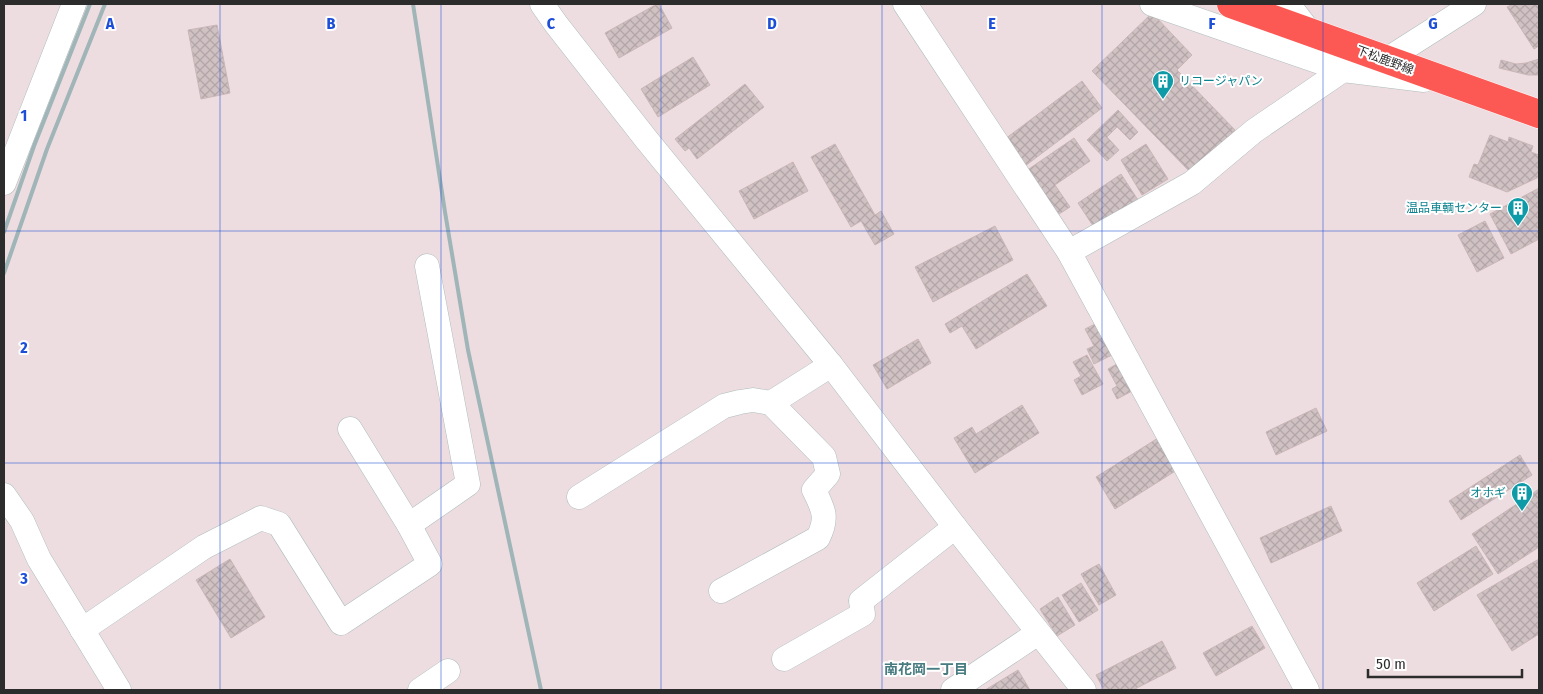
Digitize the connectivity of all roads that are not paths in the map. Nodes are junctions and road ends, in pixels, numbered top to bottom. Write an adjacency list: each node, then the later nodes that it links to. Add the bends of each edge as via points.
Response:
1 (74, 4): 13 (street)
2 (542, 4): 16 (street, via 640,131)
3 (905, 4): 14 (street)
4 (1152, 4): 10 (street)
5 (1231, 4): 8 (main road, 下松鹿野線)
6 (1288, 4): 8 (street)
7 (1474, 4): 9 (street)
8 (1309, 32): 9 (main road, 下松鹿野線)
9 (1386, 60): 11 (main road, 下松鹿野線)
10 (1343, 70): 11 (street); 14 (street, via 1254,131 1192,183)
11 (1450, 83): 12 (main road, 下松鹿野線)
12 (1539, 114)
13 (4, 183)
14 (1069, 252): 28 (street)
15 (427, 266): 21 (street, via 468,484)
16 (831, 365): 17 (street); 22 (street)
17 (771, 403): 20 (street, via 753,400 724,406); 23 (street, via 824,457 828,474 814,490 823,508 824,526 818,538)
18 (350, 428): 21 (street)
19 (4, 495): 24 (street, via 22,521 39,560)
20 (579, 497)
21 (409, 525): 24 (street, via 430,564 341,623 279,524 261,518 204,548)
22 (955, 527): 25 (street); 26 (street, via 862,601 863,614)
23 (721, 591)
24 (82, 630): 29 (street)
25 (1038, 633): 31 (street); 32 (street)
26 (784, 659)
27 (448, 671): 30 (street)
28 (1300, 688)
29 (119, 690)
30 (420, 690)
31 (953, 690)
32 (1084, 690)

